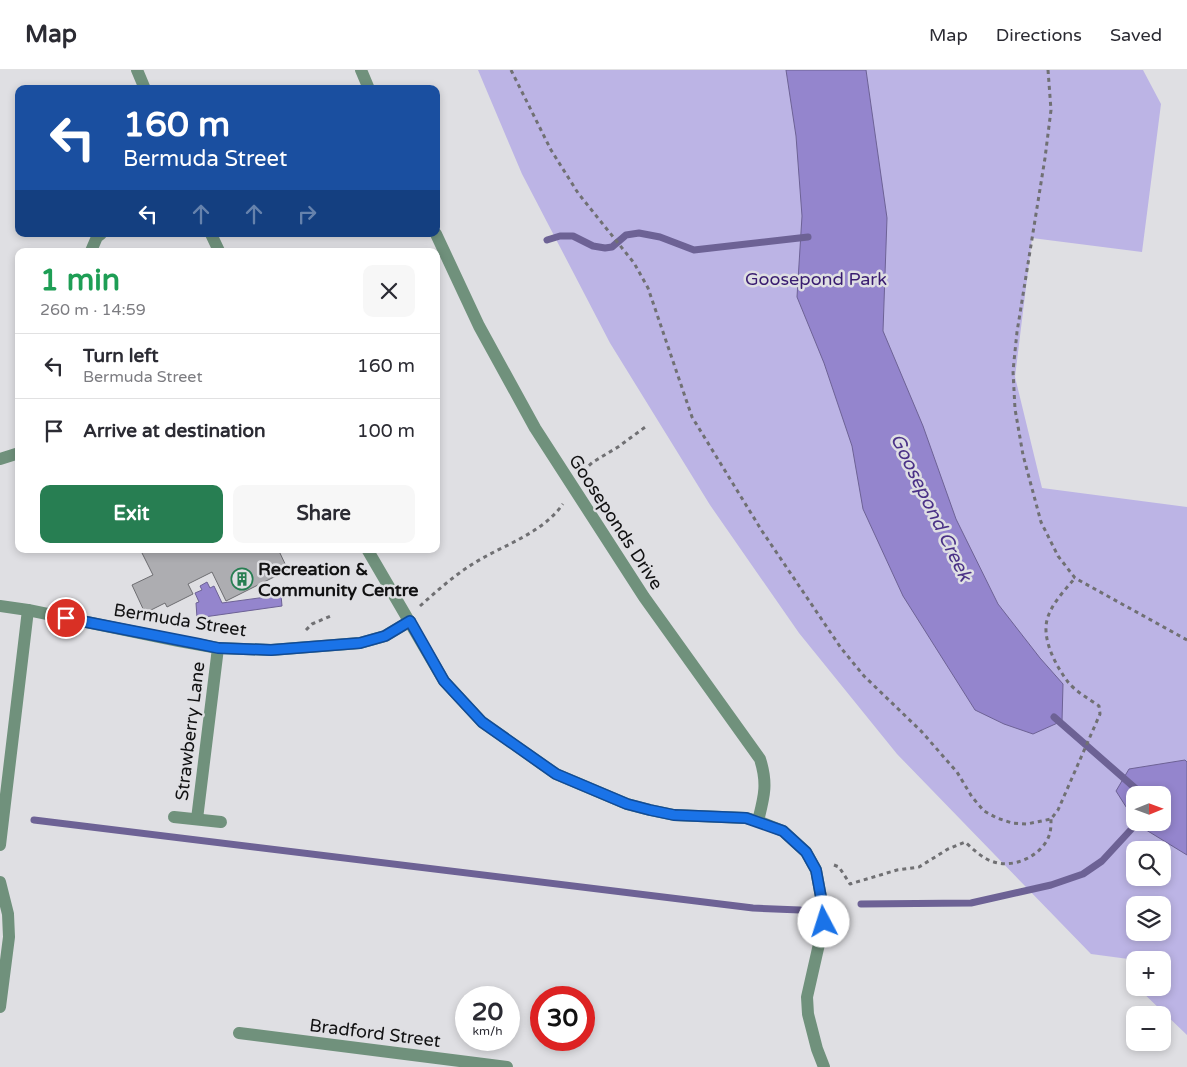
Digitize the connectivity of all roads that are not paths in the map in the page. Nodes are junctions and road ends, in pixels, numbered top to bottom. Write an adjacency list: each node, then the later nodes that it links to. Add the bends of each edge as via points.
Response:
1 (137, 70): 3 (street)
2 (361, 70): 4 (street)
3 (143, 85)
4 (367, 85)
5 (440, 253): 15 (street, Gooseponds Drive, via 535,428 644,597 760,759 766,791)
6 (15, 454): 7 (street)
7 (0, 459)
8 (370, 553): 11 (street)
9 (0, 606): 10 (street, Bermuda Street)
10 (28, 610): 12 (street, Bermuda Street); 17 (street)
11 (410, 621): 12 (street, Bermuda Street, via 385,636 360,643 271,650); 15 (street, via 444,681 482,722 556,774 627,804 650,810 674,815)
12 (218, 648): 14 (street, Strawberry Lane)
13 (174, 817): 14 (street)
14 (197, 819): 16 (street)
15 (758, 821): 22 (street, via 783,831 806,852 816,870 824,922 807,996 812,1032)
16 (221, 822)
17 (0, 846)
18 (0, 882): 19 (street, via 8,914 9,937)
19 (0, 1007)
20 (239, 1033): 21 (street, Bradford Street)
21 (507, 1067)
22 (824, 1067)

